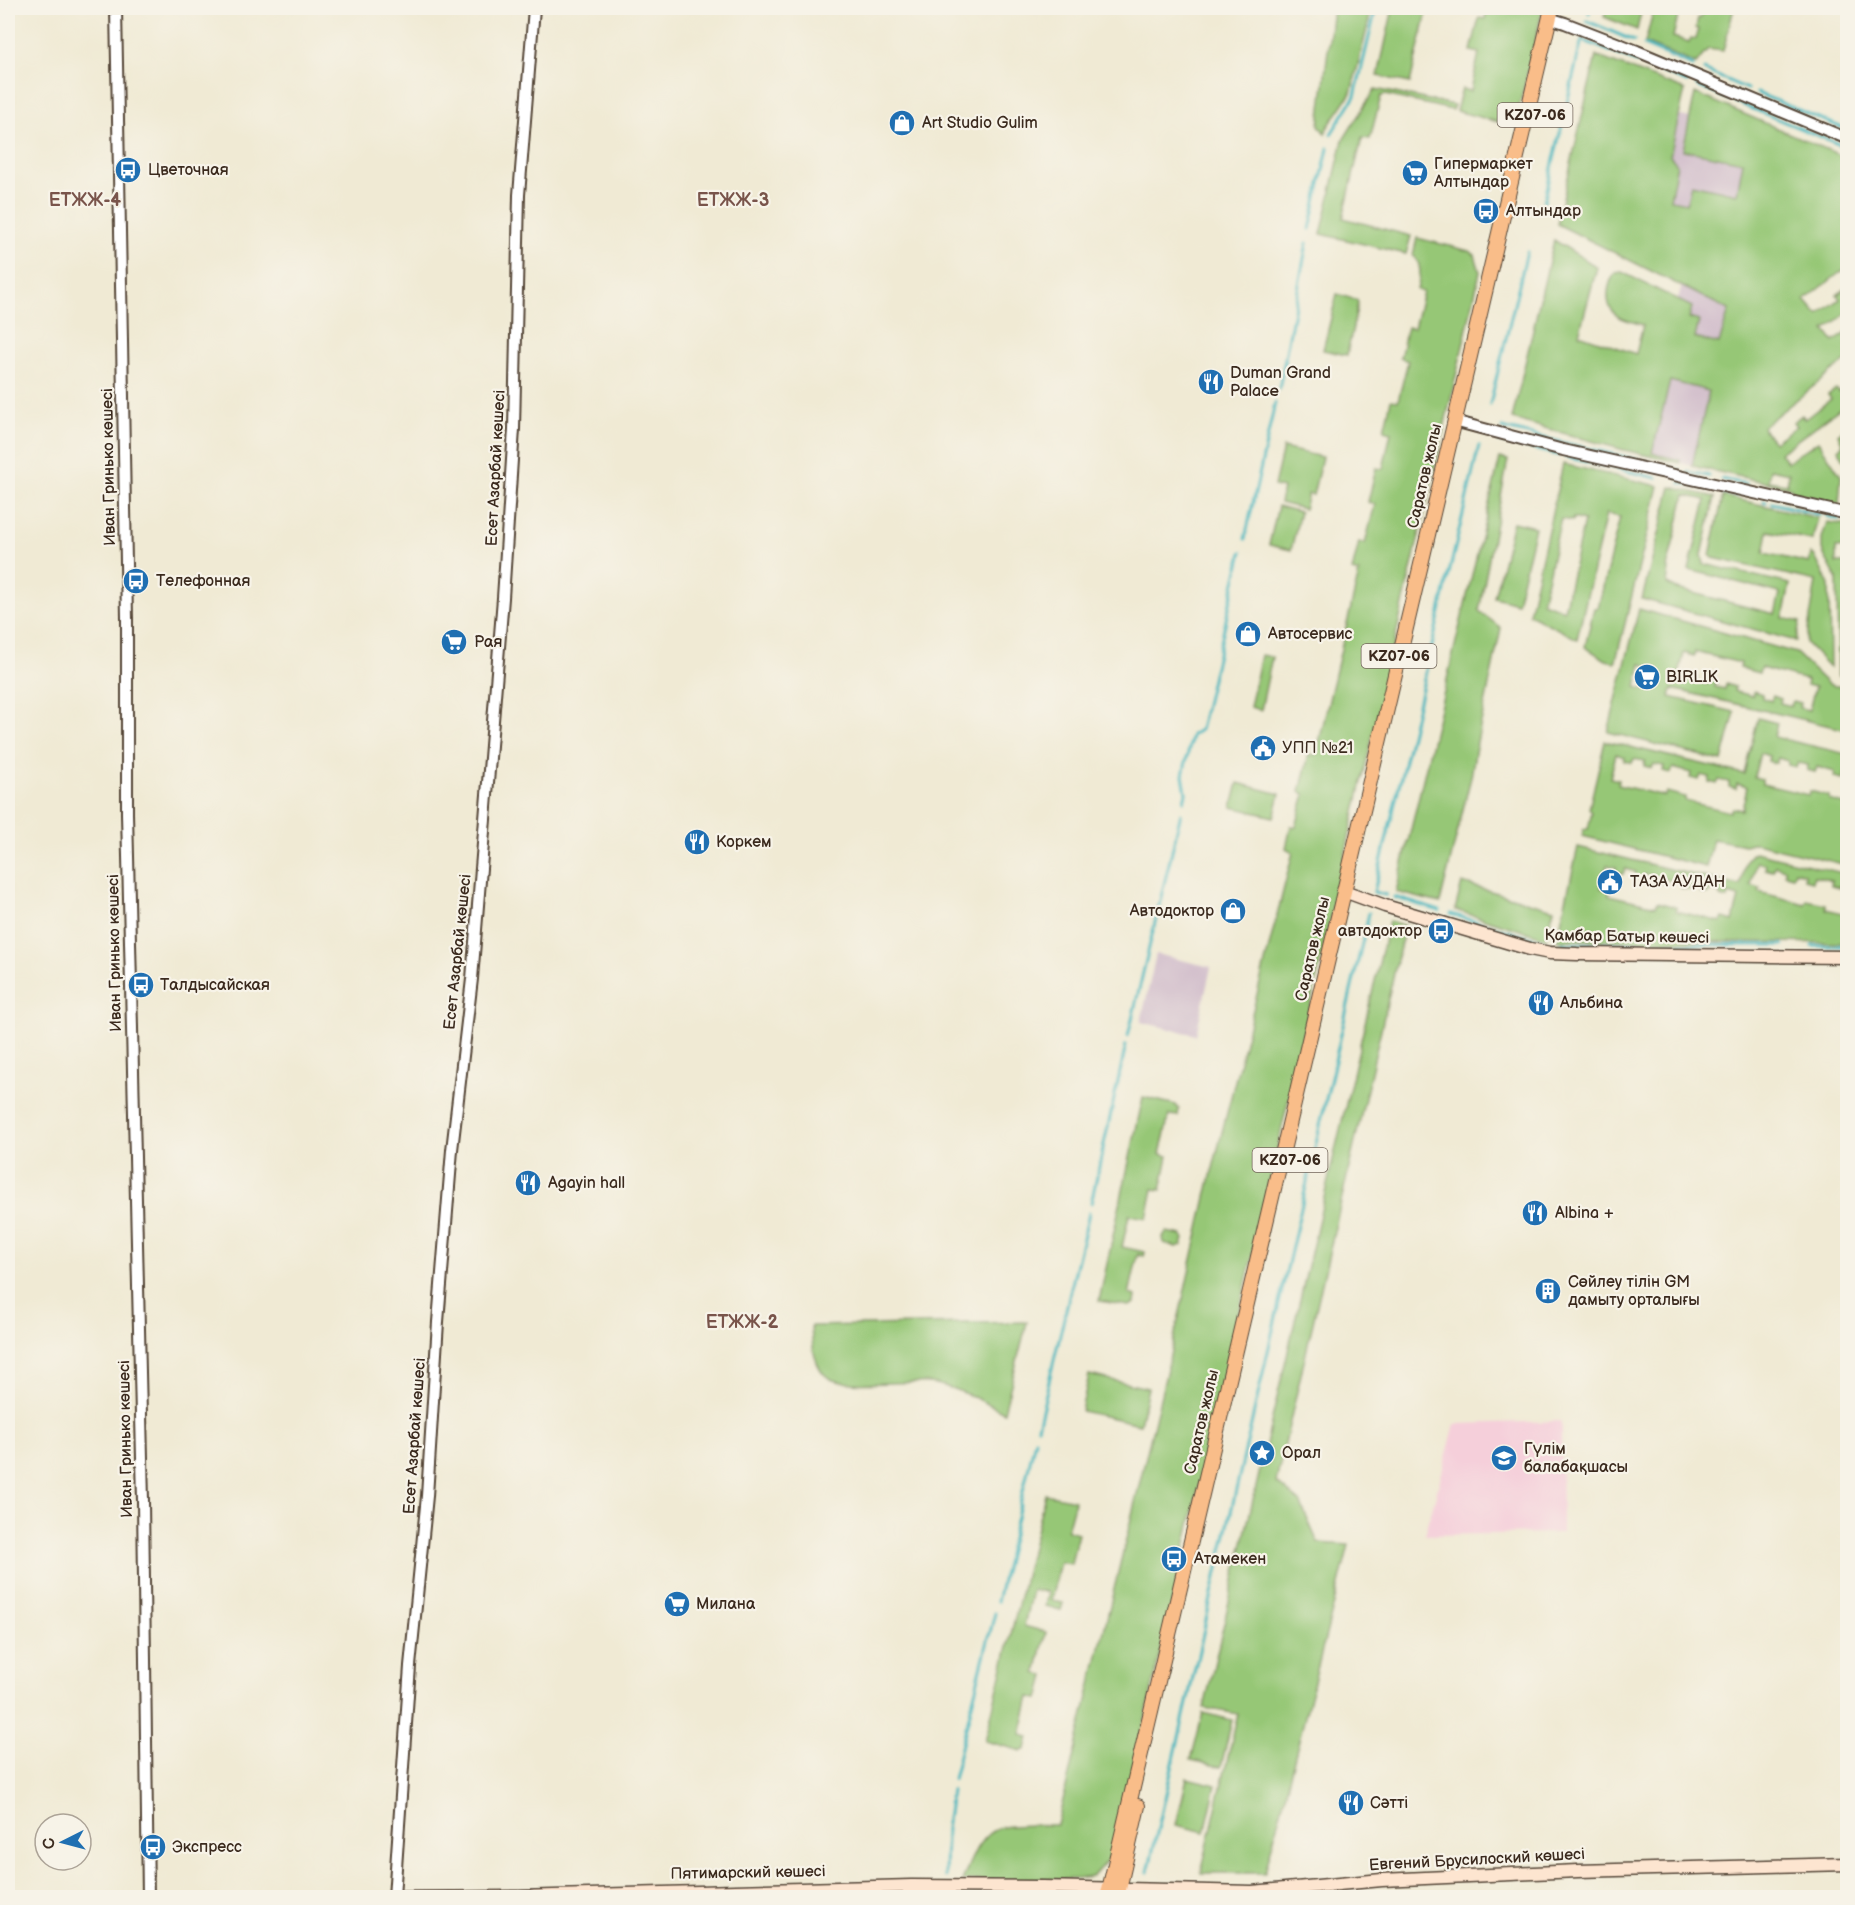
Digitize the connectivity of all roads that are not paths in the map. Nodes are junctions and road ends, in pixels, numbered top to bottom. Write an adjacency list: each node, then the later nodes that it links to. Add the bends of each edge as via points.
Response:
1 (116, 8): 12 (street, Иван Гринько көшесі)
2 (534, 8): 11 (street, Есет Азарбай көшесі, via 519,195 514,429 503,598 472,979 452,1150)
3 (1555, 13): 4 (street); 5 (main road, Саратов жолы / KZ07-06)
4 (1848, 139)
5 (1459, 422): 6 (street, via 1574,453); 7 (main road, Саратов жолы / KZ07-06)
6 (1848, 513)
7 (1348, 893): 8 (main road, Қамбар Батыр көшесі, via 1539,951); 10 (main road, Саратов жолы / KZ07-06)
8 (1848, 957)
9 (1848, 1864): 10 (main road, Евгений Брусилоский көшесі, via 1382,1880 1252,1892)
10 (1113, 1893): 11 (main road, Пятимарский көшесі, via 911,1887)
11 (394, 1897): 13 (main road, Пятимарский көшесі)
12 (148, 1898)
13 (389, 1898)

